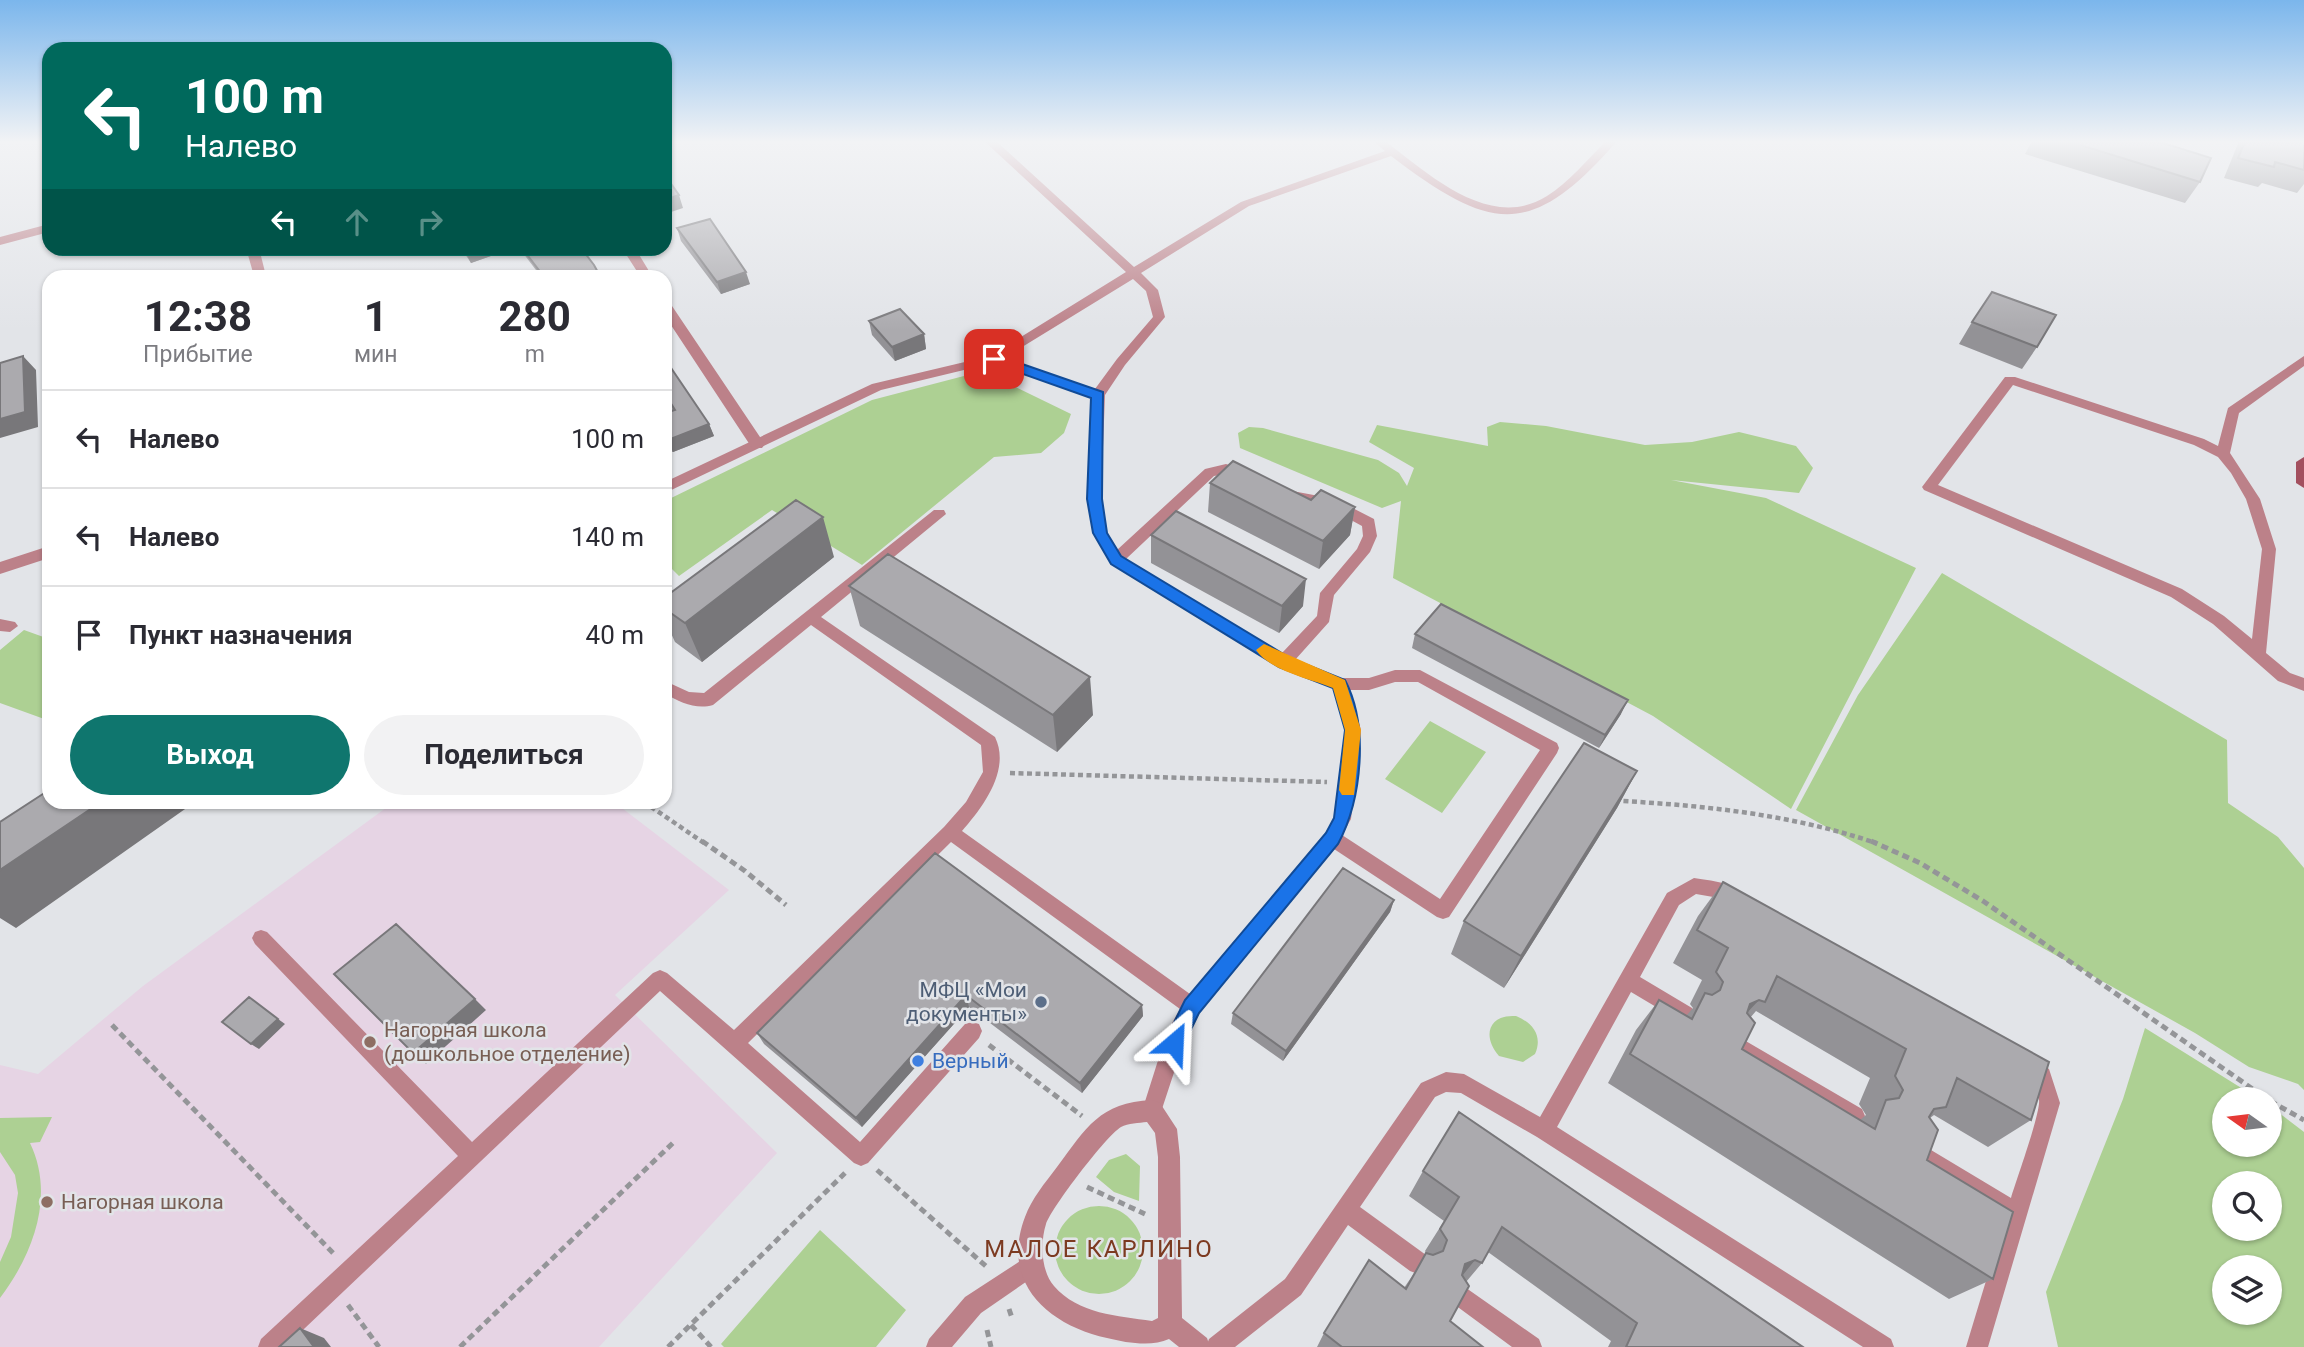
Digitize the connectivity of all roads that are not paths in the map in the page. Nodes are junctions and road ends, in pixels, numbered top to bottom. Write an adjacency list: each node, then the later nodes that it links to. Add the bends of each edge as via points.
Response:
1 (1056, 204): 7 (lane)
2 (1245, 204): 7 (lane)
3 (1473, 204): 4 (lane, via 1498,212 1526,212)
4 (1542, 204)
5 (42, 230): 6 (street)
6 (0, 241)
7 (1135, 273): 9 (lane); 11 (lane, via 1152,290 1159,317)
8 (672, 316): 12 (street)
9 (994, 359): 11 (lane); 12 (lane, via 877,387)
10 (2304, 360): 13 (lane, via 2233,411)
11 (1098, 396): 19 (lane, via 1094,499 1100,533)
12 (757, 444): 16 (lane)
13 (2223, 454): 22 (lane, via 2253,499 2269,549); 22 (lane, via 2010,380 1929,487 2199,605 2233,628)
14 (2304, 462): 15 (main road)
15 (2304, 483)
16 (672, 485)
17 (939, 514): 21 (lane)
18 (42, 554): 20 (street)
19 (1116, 560): 23 (lane); 23 (lane, via 1210,472 1227,468 1293,498 1331,503 1369,523 1370,536 1363,551 1327,593 1324,618)
20 (0, 568)
21 (810, 617): 26 (lane, via 707,700); 27 (lane, via 989,742 991,772 972,807)
22 (2258, 654): 25 (lane, via 2284,677)
23 (1284, 662): 24 (lane)
24 (1340, 684): 28 (lane, via 1353,730 1349,783 1342,819); 28 (lane, via 1420,676 1551,748 1443,911)
25 (2304, 685)
26 (672, 690)
27 (950, 832): 32 (lane); 36 (lane)
28 (1332, 838): 32 (lane)
29 (1746, 904): 31 (lane, via 1721,891 1694,887 1673,899)
30 (261, 938): 42 (lane)
31 (1628, 980): 33 (lane); 40 (lane)
32 (1192, 1006): 38 (lane, via 1177,1032)
33 (1685, 1014)
34 (972, 1031): 36 (lane, via 861,1156)
35 (1732, 1042): 39 (lane)
36 (734, 1044): 42 (lane, via 660,979)
37 (2018, 1055): 44 (lane, via 2042,1076 2050,1103)
38 (1152, 1111): 46 (street, via 1131,1112 1111,1120 1087,1146 1036,1218); 48 (street, via 1166,1129 1169,1157)
39 (1855, 1115)
40 (1544, 1130): 43 (lane, via 1464,1084 1446,1082 1428,1090); 54 (lane)
41 (1904, 1145): 44 (lane)
42 (472, 1156): 49 (lane)
43 (1346, 1210): 45 (lane); 52 (lane, via 1293,1287)
44 (2017, 1213): 55 (lane)
45 (1418, 1263)
46 (1031, 1265): 48 (street, via 1045,1295 1076,1317 1155,1334); 50 (lane, via 973,1305)
47 (1459, 1294): 53 (lane)
48 (1170, 1324): 51 (street)
49 (269, 1347)
50 (937, 1347)
51 (1198, 1347)
52 (1217, 1347)
53 (1531, 1347)
54 (1883, 1347)
55 (1977, 1347)

